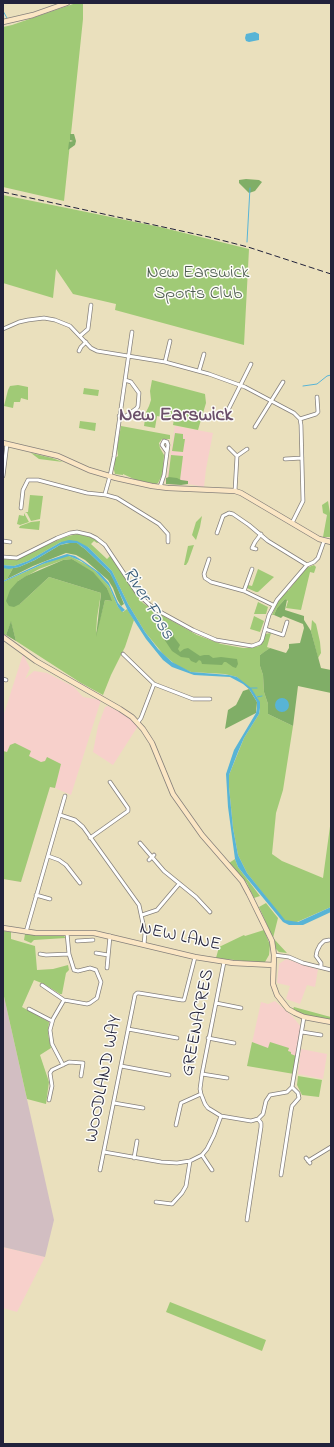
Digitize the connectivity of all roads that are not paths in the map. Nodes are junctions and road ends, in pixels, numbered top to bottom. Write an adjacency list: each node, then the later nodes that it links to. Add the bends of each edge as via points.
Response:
1 (66, 3): 2 (street)
2 (3, 22)
3 (91, 305): 6 (street, via 88,329)
4 (3, 329): 6 (street, via 19,322 44,318 62,322)
5 (133, 332): 11 (street)
6 (80, 336): 8 (street)
7 (170, 341): 12 (street)
8 (86, 342): 9 (street); 11 (street, via 90,348 97,351)
9 (79, 351)
10 (204, 354): 14 (street)
11 (129, 356): 12 (street); 15 (street)
12 (165, 362): 14 (street)
13 (250, 364): 17 (street)
14 (199, 371): 17 (street)
15 (125, 380): 20 (street); 20 (street, via 131,382 140,393 137,408 126,416)
16 (283, 382): 19 (street)
17 (240, 385): 19 (street); 21 (street)
18 (317, 397): 22 (street, via 318,412)
19 (271, 401): 22 (street); 23 (street)
20 (120, 416): 32 (street)
21 (225, 416)
22 (300, 419): 30 (street)
23 (255, 427)
24 (5, 444): 31 (street); 32 (street, via 58,456)
25 (229, 448): 28 (street)
26 (247, 449): 28 (street)
27 (167, 452): 33 (street)
28 (237, 456): 34 (street)
29 (285, 458): 30 (street)
30 (302, 458): 37 (street, via 304,500)
31 (3, 476)
32 (110, 476): 33 (street); 35 (street)
33 (160, 487): 34 (street)
34 (235, 491): 37 (street)
35 (105, 494): 36 (street, via 87,493 38,480 28,480 23,490); 42 (street, via 117,498 159,524 168,534)
36 (21, 508)
37 (292, 523): 41 (street)
38 (222, 532): 39 (street, via 217,532 223,516 229,513)
39 (261, 534): 45 (street, via 252,548); 48 (street)
40 (7, 541): 44 (street)
41 (324, 541): 43 (street); 48 (street, via 318,558)
42 (168, 542)
43 (331, 542)
44 (6, 546)
45 (256, 549)
46 (3, 558): 53 (street, via 17,558 70,533 86,533 105,545 137,593 153,608 193,630 216,640 252,646 260,643)
47 (212, 565): 50 (street, via 208,561 205,578)
48 (307, 565): 51 (street)
49 (252, 569): 50 (street)
50 (244, 590): 51 (street)
51 (273, 605): 53 (street)
52 (287, 622): 53 (street, via 283,634)
53 (265, 629)
54 (3, 637): 58 (street, via 36,661)
55 (123, 654): 56 (street)
56 (154, 684): 57 (street, via 193,699); 58 (street)
57 (210, 699)
58 (138, 722): 85 (street, via 148,735 173,794 185,813 247,889 272,941)
59 (110, 782): 62 (street, via 128,811)
60 (65, 796): 61 (street)
61 (60, 814): 62 (street, via 79,823); 64 (street)
62 (90, 838): 70 (street, via 138,904)
63 (140, 843): 66 (street)
64 (48, 856): 65 (street, via 63,862); 67 (street)
65 (80, 883)
66 (179, 884): 69 (street); 70 (street, via 157,910)
67 (36, 895): 68 (street); 72 (street)
68 (50, 899)
69 (210, 912)
70 (142, 915): 80 (street, via 146,933)
71 (3, 928): 72 (street, NEW LANE)
72 (26, 932): 73 (street, NEW LANE)
73 (67, 933): 74 (street, NEW LANE); 83 (street)
74 (82, 933): 75 (street, NEW LANE); 79 (street)
75 (110, 936): 80 (street, NEW LANE); 84 (street)
76 (94, 940): 79 (street)
77 (329, 940): 89 (street, via 324,941 317,951 316,956)
78 (77, 941): 79 (street)
79 (82, 941)
80 (144, 945): 86 (street, NEW LANE)
81 (96, 953): 84 (street)
82 (40, 954): 83 (street)
83 (69, 954): 95 (street, via 74,970 96,970 101,982 97,998 90,1003)
84 (108, 955): 90 (street)
85 (274, 955): 88 (street); 89 (street)
86 (194, 957): 87 (street, NEW LANE); 94 (street, WOODLAND WAY, via 184,1000)
87 (224, 962): 88 (street, NEW LANE); 96 (street, GREENACRES)
88 (273, 966): 99 (street, via 273,984 277,995 288,1009)
89 (321, 967): 91 (street)
90 (107, 968)
91 (331, 970)
92 (42, 985): 95 (street)
93 (134, 989): 94 (street, WOODLAND WAY)
94 (137, 993): 102 (street, WOODLAND WAY)
95 (64, 1000): 100 (street)
96 (216, 1003): 97 (street); 106 (street, GREENACRES)
97 (242, 1008)
98 (29, 1009): 100 (street)
99 (304, 1017): 101 (street); 103 (street)
100 (52, 1021): 108 (street, via 52,1044)
101 (331, 1022)
102 (128, 1029): 105 (street); 109 (street, WOODLAND WAY)
103 (302, 1032): 104 (street); 114 (street)
104 (321, 1035)
105 (177, 1038)
106 (208, 1038): 107 (street); 110 (street, GREENACRES)
107 (234, 1043)
108 (63, 1064): 112 (street, via 83,1063); 116 (street, via 48,1072 52,1086)
109 (121, 1066): 111 (street); 117 (street, WOODLAND WAY)
110 (202, 1074): 113 (street); 115 (street, GREENACRES)
111 (169, 1075)
112 (81, 1076)
113 (227, 1078)
114 (292, 1087): 120 (street, via 287,1092 270,1096 263,1114); 131 (street, via 299,1098 292,1106)
115 (201, 1094): 119 (street, GREENACRES, via 208,1108); 121 (street, via 180,1103)
116 (49, 1100)
117 (114, 1102): 118 (street); 124 (street, WOODLAND WAY)
118 (143, 1108)
119 (221, 1116): 120 (street, GREENACRES); 125 (street)
120 (258, 1119): 133 (street, via 261,1127)
121 (176, 1125)
122 (137, 1141): 126 (street)
123 (331, 1147): 128 (street)
124 (104, 1152): 126 (street); 129 (street, WOODLAND WAY)
125 (202, 1155): 127 (street); 130 (street)
126 (134, 1158): 127 (street, via 169,1163)
127 (190, 1161): 132 (street, via 186,1186 182,1193 172,1204)
128 (308, 1161)
129 (100, 1170)
130 (212, 1170)
131 (281, 1175)
132 (156, 1202)
133 (247, 1220)

